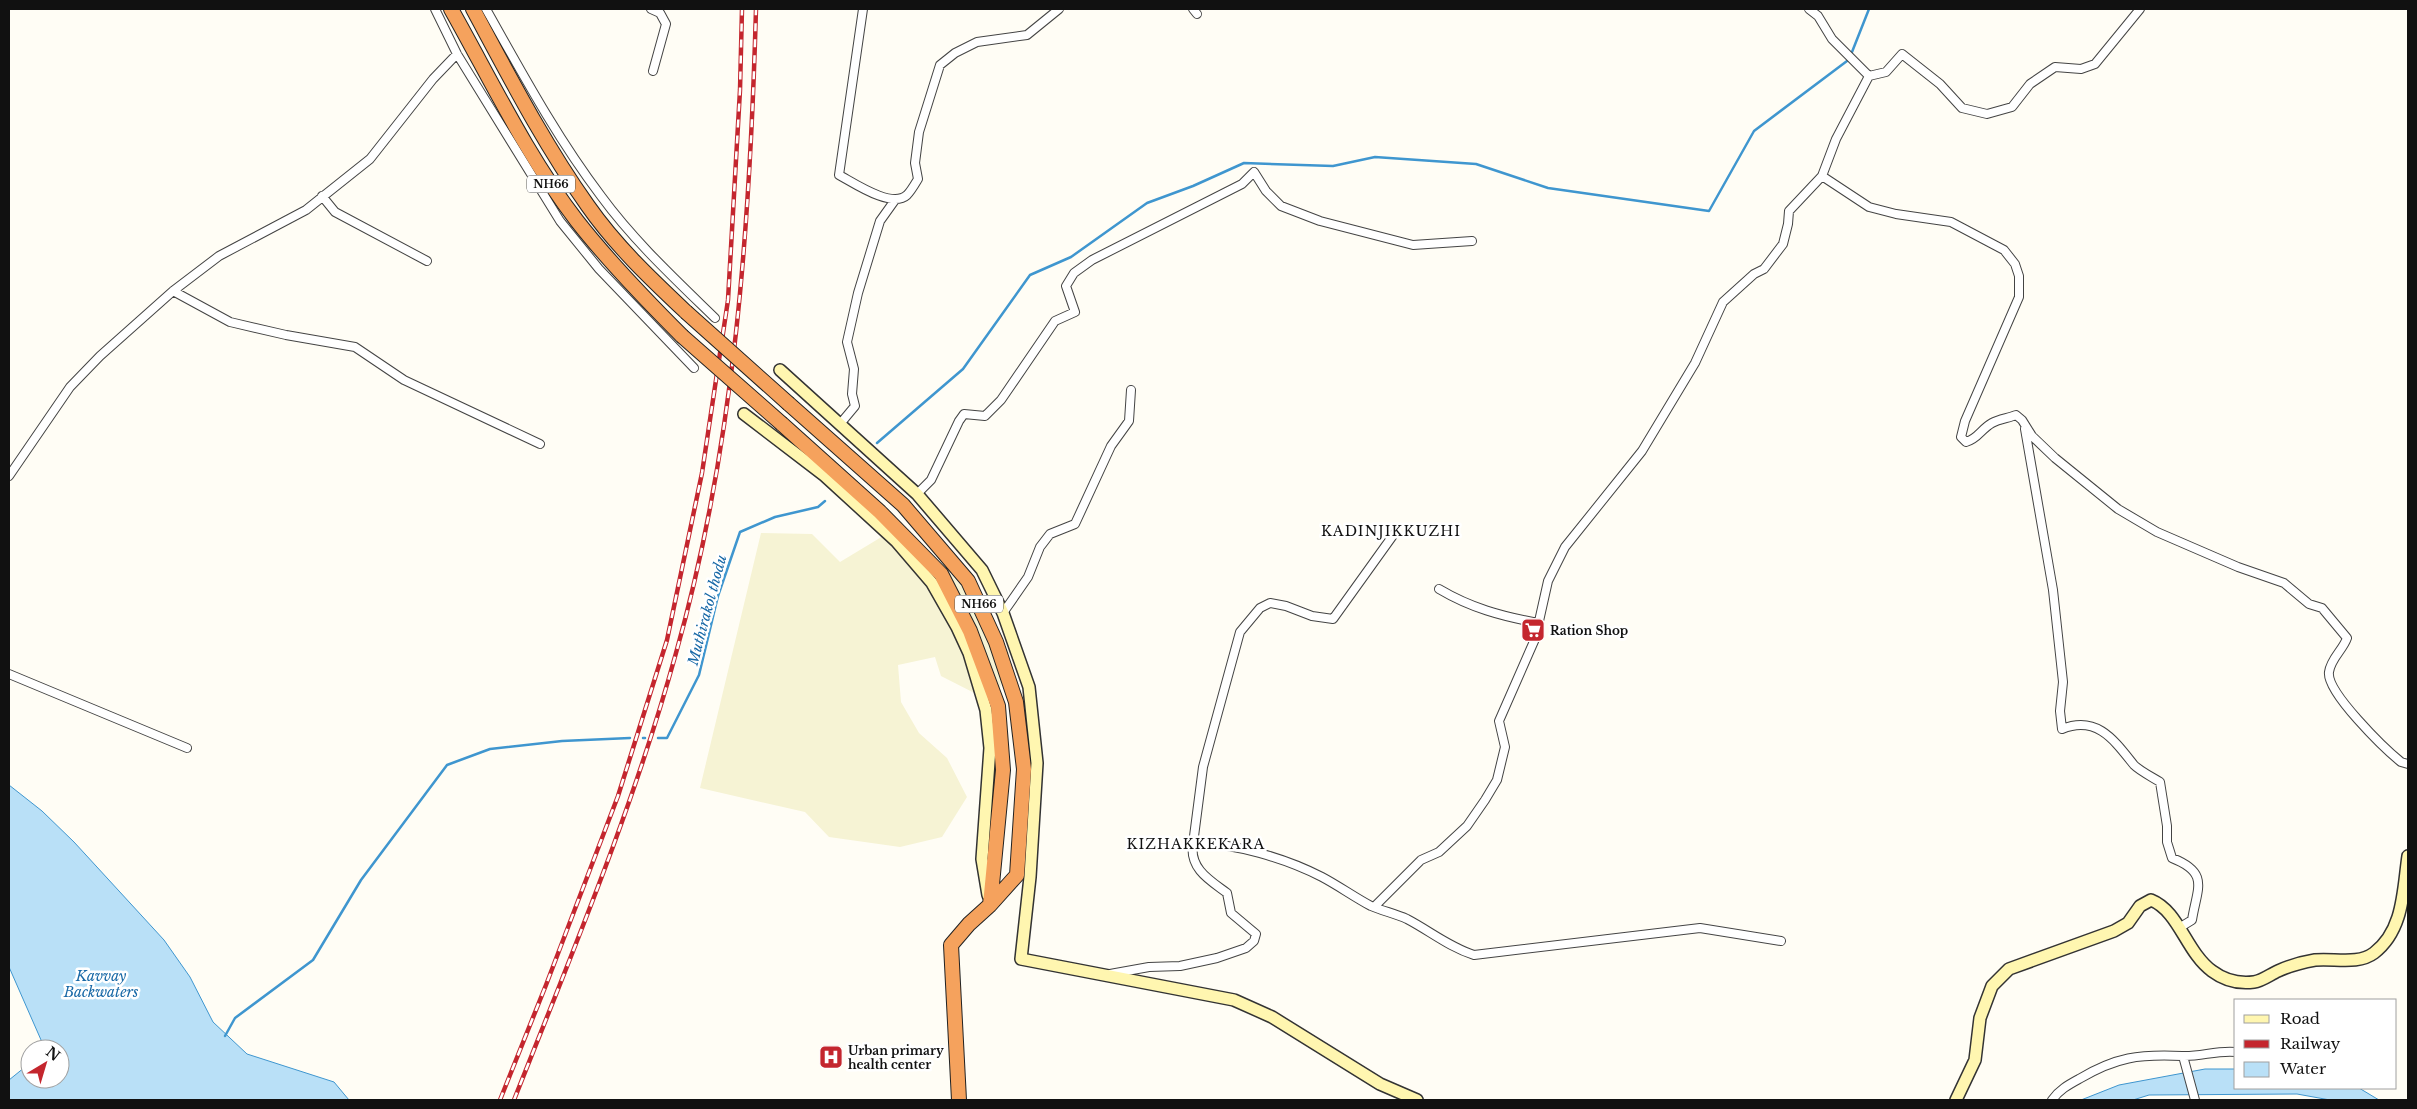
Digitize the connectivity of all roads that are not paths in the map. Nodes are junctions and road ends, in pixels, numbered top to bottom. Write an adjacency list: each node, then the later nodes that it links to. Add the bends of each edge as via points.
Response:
1 (435, 9): 10 (street)
2 (451, 9): 40 (highway, NH66, bridge, via 538,166 576,220 622,276 682,336 880,512 940,574 970,631 998,706 1003,770)
3 (473, 9): 40 (highway, NH66, bridge, via 520,96 588,207 632,260 909,513 968,581 996,642 1016,702 1024,769 1017,875)
4 (486, 9): 21 (street, via 528,84 601,197 646,250)
5 (651, 9): 11 (street, via 660,13 666,24)
6 (863, 9): 15 (street, via 838,175)
7 (1059, 9): 16 (street, via 1027,35 976,42 955,52 940,65 919,132 915,163 918,179 906,196)
8 (1809, 9): 12 (street, via 1818,16 1832,39)
9 (2140, 9): 12 (street, via 2095,64 2081,70 2055,67 2030,84 2012,107 1987,114 1962,108 1940,84 1902,54 1886,72)
10 (457, 54): 14 (street, via 433,79 370,159); 22 (street, via 560,221 599,269)
11 (653, 71)
12 (1870, 76): 13 (street, via 1836,139)
13 (1822, 176): 27 (street, via 1869,206 1896,214 1951,222 2004,250 2015,264 2019,276 2019,297 1961,437 1966,442 1974,440 1994,422 2016,415); 34 (street, via 1789,211 1783,244 1764,269 1723,302 1695,363 1642,451 1565,547 1548,581)
14 (322, 196): 19 (street, via 335,212); 20 (street, via 306,210 219,256)
15 (886, 199): 16 (street); 17 (street)
16 (895, 200): 17 (street)
17 (889, 208): 26 (street, via 880,221 858,293 847,342 854,369 852,394 855,406)
18 (1472, 241): 30 (street, via 1413,245 1320,221 1281,206 1254,172 1242,184 1092,260 1074,273 1066,286 1074,312 1055,321 1001,400 984,416 964,414 931,480)
19 (427, 261)
20 (173, 291): 28 (street, via 230,322 355,347 404,380); 29 (street, via 70,387)
21 (715, 318)
22 (694, 368)
23 (780, 370): 26 (street)
24 (1131, 390): 33 (street, via 1129,421 1111,446 1074,524 1050,534 1040,547 1028,577)
25 (744, 414): 40 (street, via 825,476 896,541 932,583 957,627 969,653 986,710 990,748 982,859)
26 (840, 424): 30 (street)
27 (2025, 428): 37 (street, via 2081,480 2157,532 2238,567 2284,582 2309,604 2322,608 2347,638 2331,662 2328,674 2333,688 2365,729 2401,762); 42 (street, via 2053,590 2063,682 2062,730 2074,724 2095,726 2127,753 2135,766 2160,782 2172,858 2188,865 2198,876 2199,890 2192,920)
28 (540, 444)
29 (9, 476)
30 (917, 494): 33 (street, via 982,570)
31 (1394, 534): 38 (street, via 1332,619 1270,602 1260,608 1240,632 1203,767)
32 (1439, 589): 34 (street, via 1471,606 1508,618)
33 (1003, 613): 44 (street, via 1029,687 1037,763 1021,959)
34 (1538, 623): 41 (street, via 1499,720 1505,746 1497,780 1468,826 1439,852 1421,860)
35 (9, 674): 36 (street)
36 (187, 748)
37 (2408, 764)
38 (1193, 844): 41 (street, via 1234,847 1275,859 1321,876); 44 (street, via 1193,858 1202,875 1227,893 1231,913 1256,934 1254,941 1246,948 1218,958)
39 (2408, 856): 42 (street, via 2401,910 2395,925 2374,953 2362,960 2312,960 2256,982 2235,983 2212,971 2195,955)
40 (990, 906): 47 (highway, NH66, via 951,945)
41 (1374, 907): 43 (street, via 1407,919 1455,949 1474,955 1700,928)
42 (2178, 928): 49 (street, via 2171,914 2150,900 2140,906 2128,924 2114,931 2009,969 1992,986 1980,1018 1975,1060)
43 (1781, 941)
44 (1106, 975): 48 (street, via 1234,1000 1272,1017 1380,1084)
45 (2234, 1052): 46 (street)
46 (2183, 1056): 50 (street, via 2138,1056 2104,1064 2057,1092); 51 (street)
47 (959, 1100)
48 (1417, 1100)
49 (1956, 1100)
50 (2052, 1100)
51 (2195, 1100)

